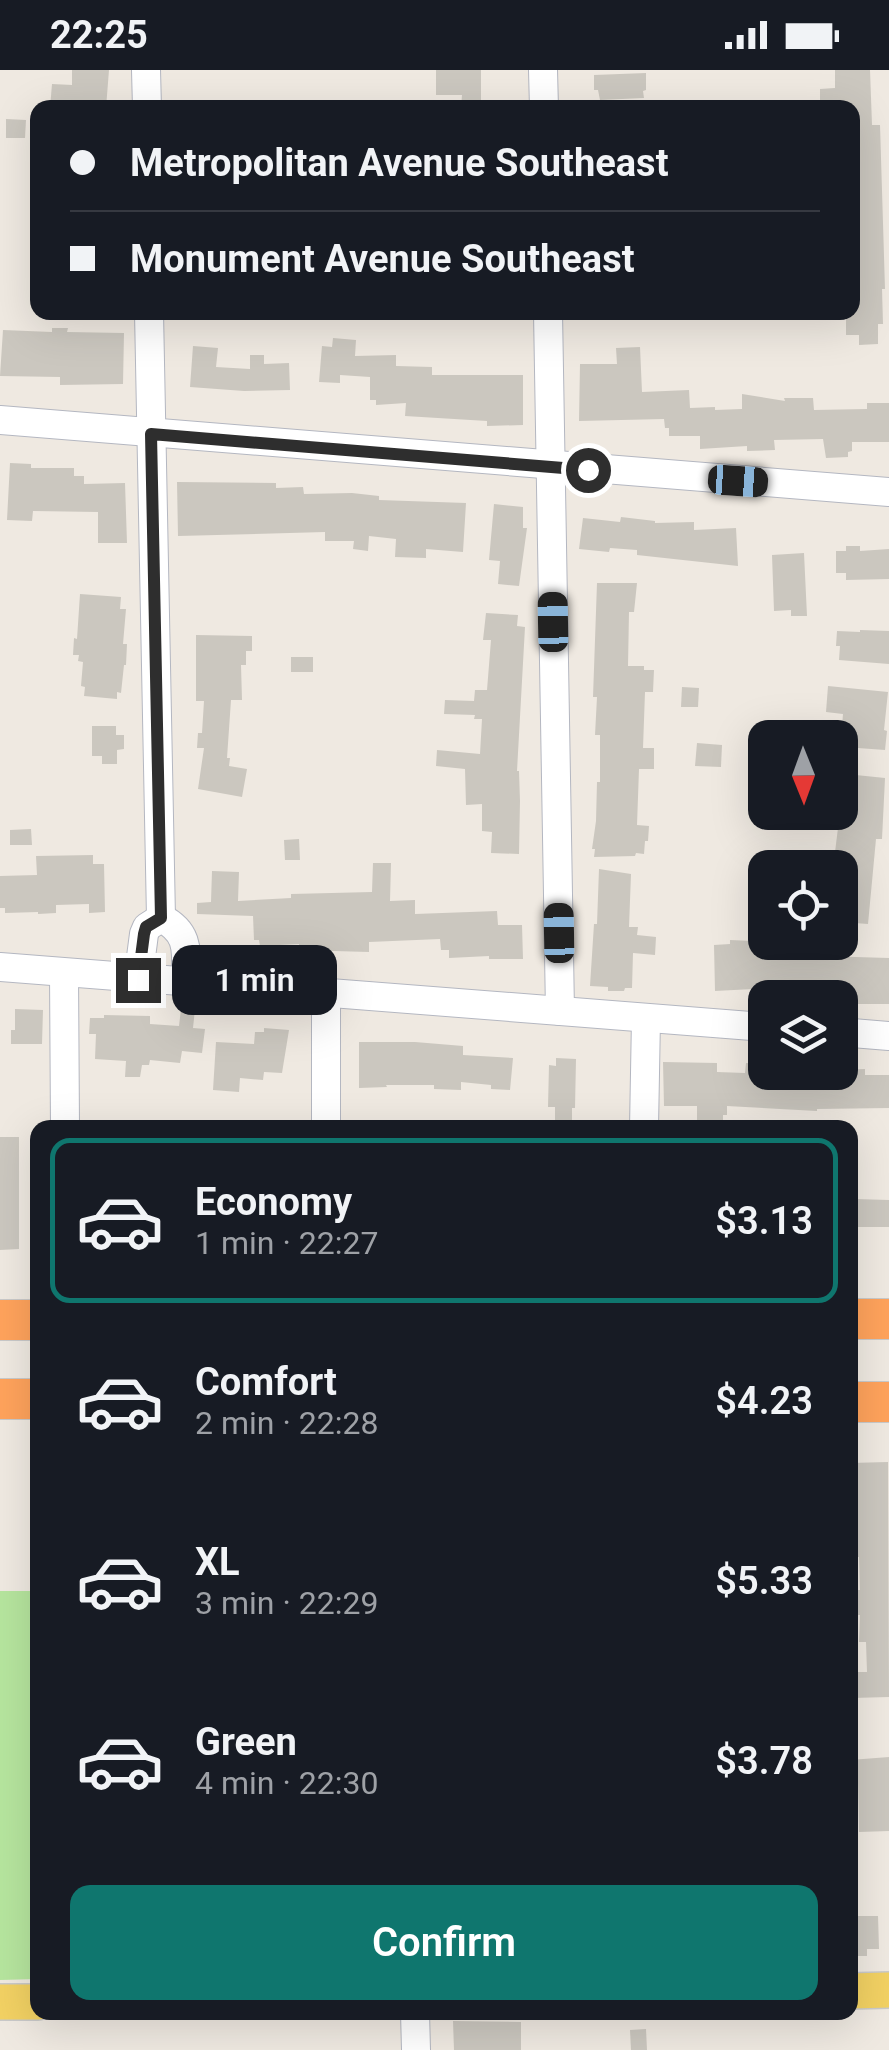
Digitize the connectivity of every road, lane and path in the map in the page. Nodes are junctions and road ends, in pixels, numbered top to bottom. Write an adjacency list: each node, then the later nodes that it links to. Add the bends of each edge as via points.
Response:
1 (146, 70): 3 (street)
2 (543, 70): 4 (street)
3 (147, 100)
4 (544, 100)
5 (149, 320): 8 (street)
6 (548, 320): 9 (street)
7 (0, 420): 8 (street)
8 (151, 434): 9 (street); 11 (street)
9 (550, 467): 10 (street); 17 (street)
10 (889, 492)
11 (161, 918): 14 (street, via 146,927); 15 (street, via 183,936)
12 (0, 967): 13 (street)
13 (64, 973): 14 (street); 22 (street)
14 (138, 980): 15 (street)
15 (186, 984): 16 (street)
16 (326, 991): 17 (street); 23 (street)
17 (560, 1011): 18 (street)
18 (646, 1018): 19 (street); 24 (street)
19 (748, 1026)
20 (858, 1033): 21 (street)
21 (889, 1036)
22 (65, 1120)
23 (326, 1120)
24 (644, 1120)
25 (858, 1319): 26 (highway)
26 (889, 1319)
27 (0, 1320): 28 (highway)
28 (30, 1320)
29 (0, 1399): 30 (highway)
30 (30, 1399)
31 (858, 1402): 32 (highway)
32 (889, 1402)
33 (889, 1990): 34 (main road)
34 (858, 1991)
35 (0, 2002): 36 (main road)
36 (30, 2002)
37 (416, 2020): 38 (street)
38 (416, 2050)

